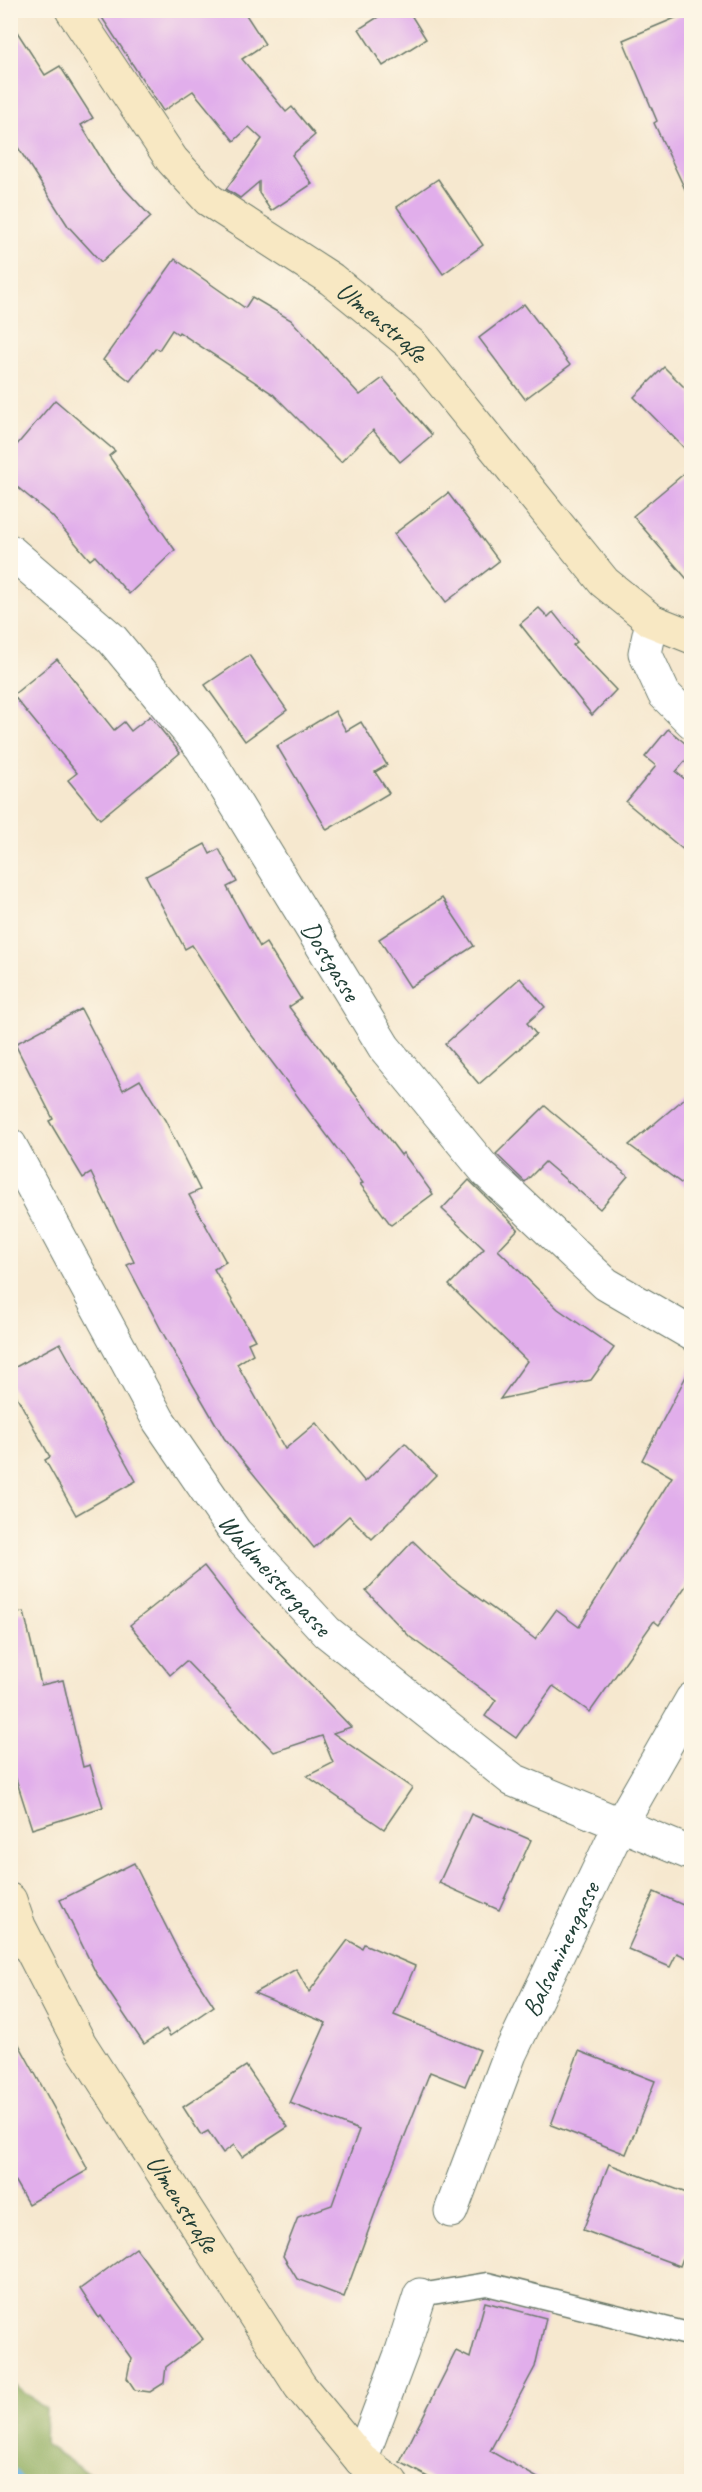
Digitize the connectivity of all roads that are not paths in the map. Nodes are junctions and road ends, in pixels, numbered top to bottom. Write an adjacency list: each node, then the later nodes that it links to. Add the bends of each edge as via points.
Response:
1 (72, 10): 3 (street, Ulmenstraße, via 172,160 209,200 331,279 412,345 604,582)
2 (10, 551): 7 (street, Dostgasse, via 112,639 201,747 384,1047 486,1171 606,1284)
3 (651, 621): 4 (street, Ulmenstraße); 5 (street, via 645,653 664,694)
4 (692, 637)
5 (692, 722)
6 (10, 1145): 9 (street, Waldmeistergasse, via 159,1421 243,1540 327,1632 513,1780)
7 (692, 1334)
8 (692, 1699): 9 (street, Balsaminengasse)
9 (620, 1825): 10 (street, Waldmeistergasse); 12 (street, Balsaminengasse, via 510,2054)
10 (692, 1854)
11 (10, 1900): 15 (street, Ulmenstraße, via 19,1926 80,2044 300,2386)
12 (451, 2211)
13 (420, 2295): 14 (lane, via 487,2284); 15 (street)
14 (692, 2335)
15 (361, 2460): 16 (street, Ulmenstraße)
16 (391, 2481)

